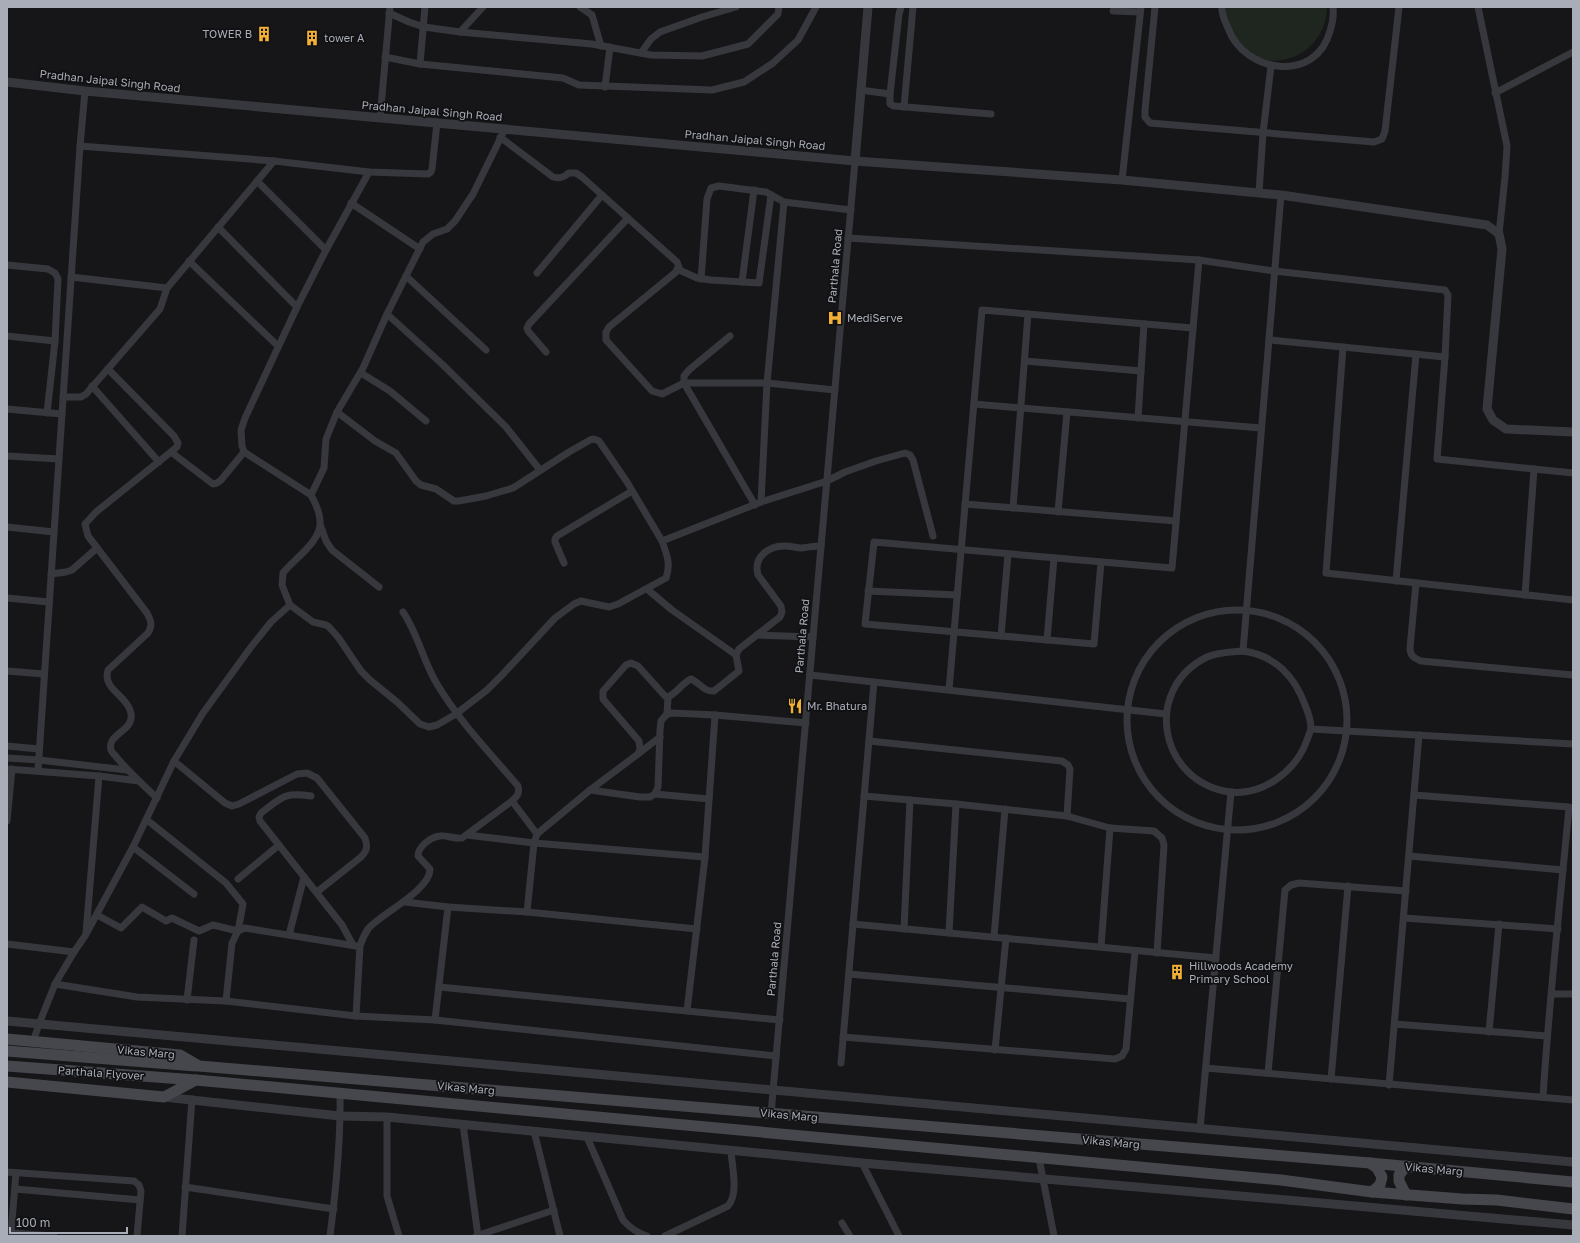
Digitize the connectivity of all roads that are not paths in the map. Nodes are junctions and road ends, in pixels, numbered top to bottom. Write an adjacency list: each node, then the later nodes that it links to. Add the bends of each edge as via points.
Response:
1 (425, 7): 18 (street)
2 (483, 7): 19 (street)
3 (580, 7): 20 (street, via 592,15)
4 (736, 7): 23 (street, via 660,32)
5 (779, 7): 23 (street, via 778,14 748,44 702,56)
6 (816, 7): 28 (street, via 798,40 773,63 744,82 712,90)
7 (868, 7): 29 (street)
8 (901, 7): 32 (street)
9 (913, 7): 33 (street)
10 (1155, 7): 38 (street, via 1145,110 1150,123)
11 (1222, 7): 26 (street, via 1229,30 1238,46)
12 (1333, 7): 26 (street, via 1334,17 1328,38 1320,52 1307,62 1290,66)
13 (1399, 7): 38 (street, via 1382,139 1374,142)
14 (1478, 7): 31 (street)
15 (389, 10): 18 (street, via 409,22); 24 (street)
16 (1140, 10): 17 (street); 43 (street)
17 (1113, 11)
18 (424, 27): 19 (street); 25 (street)
19 (460, 32): 20 (street)
20 (601, 46): 21 (street)
21 (610, 47): 23 (street); 28 (street)
22 (1573, 52): 31 (street)
23 (641, 53)
24 (385, 57): 25 (street); 35 (street)
25 (420, 64): 28 (street, via 563,78 579,85)
26 (1271, 66): 38 (street)
27 (7, 82): 30 (street, Pradhan Jaipal Singh Road)
28 (605, 87)
29 (860, 90): 32 (street); 41 (street)
30 (85, 91): 35 (street, Pradhan Jaipal Singh Road); 39 (street)
31 (1495, 93): 55 (street, via 1507,146)
32 (890, 94): 33 (street, via 890,104)
33 (904, 107): 34 (street)
34 (991, 114)
35 (380, 118): 36 (street, Pradhan Jaipal Singh Road)
36 (437, 123): 37 (street, Pradhan Jaipal Singh Road); 42 (street, via 430,173)
37 (502, 133): 41 (street, Pradhan Jaipal Singh Road); 47 (street, via 553,177 559,178 576,173); 57 (street, via 473,194 455,221 447,229 433,234 423,242)
38 (1263, 133): 46 (street)
39 (80, 146): 40 (street); 66 (street)
40 (274, 161): 42 (street); 44 (street)
41 (855, 161): 43 (street, Pradhan Jaipal Singh Road); 52 (street, Parthala Road)
42 (369, 172): 51 (street)
43 (1122, 180): 46 (street, Pradhan Jaipal Singh Road)
44 (257, 181): 54 (street); 58 (street)
45 (754, 190): 48 (street); 67 (street, via 719,186 711,188 708,192); 68 (street)
46 (1260, 193): 49 (street, Pradhan Jaipal Singh Road)
47 (602, 195): 53 (street); 64 (street)
48 (771, 195): 50 (street); 68 (street, via 760,280 759,283)
49 (1281, 195): 55 (street, Pradhan Jaipal Singh Road, via 1487,225); 63 (street)
50 (784, 202): 52 (street); 90 (street)
51 (351, 204): 57 (street); 58 (street)
52 (851, 210): 56 (street, Parthala Road)
53 (628, 218): 62 (street, via 678,262); 82 (street, via 529,324 528,331)
54 (218, 227): 60 (street); 70 (street)
55 (1499, 234): 105 (street, via 1502,249 1488,409 1493,420 1506,429)
56 (848, 238): 59 (street); 92 (street, Parthala Road)
57 (420, 249): 65 (street)
58 (326, 250): 70 (street)
59 (1199, 260): 63 (street); 74 (street)
60 (189, 261): 69 (street); 79 (street)
61 (7, 264): 78 (street, via 48,268 55,273 58,279)
62 (677, 269): 67 (street); 89 (street, via 670,278 609,327 605,336 652,391 662,394)
63 (1274, 271): 77 (street); 84 (street, via 1445,290 1448,295)
64 (536, 273)
65 (406, 276): 71 (street); 81 (street)
66 (71, 277): 69 (street); 93 (street)
67 (701, 279): 68 (street)
68 (742, 282)
69 (167, 288): 86 (street, via 160,309)
70 (297, 307): 79 (street)
71 (387, 314): 88 (street); 112 (street, via 500,422)
72 (1028, 314): 73 (street); 85 (street); 94 (street, via 982,310)
73 (1144, 324): 74 (street); 87 (street)
74 (1193, 328): 103 (street)
75 (7, 336): 78 (street)
76 (730, 336): 89 (street, via 689,370 684,376)
77 (1269, 340): 80 (street); 104 (street)
78 (55, 341): 99 (street)
79 (278, 346): 107 (street, via 242,424)
80 (1344, 347): 83 (street); 135 (street, via 1326,573)
81 (486, 350)
82 (546, 352)
83 (1416, 354): 84 (street); 135 (street)
84 (1445, 357): 111 (street, via 1438,459)
85 (1025, 361): 87 (street); 95 (street)
86 (108, 369): 91 (street); 106 (street, via 174,436 178,443)
87 (1141, 371): 101 (street)
88 (361, 373): 97 (street); 102 (street, via 390,391)
89 (684, 383): 90 (street); 117 (street)
90 (766, 383): 92 (street); 117 (street)
91 (92, 386): 93 (street, via 81,397); 110 (street)
92 (835, 390): 114 (street, Parthala Road)
93 (63, 398): 100 (street)
94 (974, 404): 95 (street); 118 (street)
95 (1021, 408): 98 (street); 119 (street)
96 (7, 409): 99 (street)
97 (337, 412): 112 (street, via 375,441 396,453 421,485 436,489 454,501 513,488); 116 (street, via 326,439 324,468)
98 (1067, 412): 101 (street); 120 (street)
99 (47, 413): 100 (street)
100 (62, 414): 109 (street)
101 (1138, 418): 103 (street)
102 (426, 422)
103 (1185, 422): 104 (street); 121 (street)
104 (1261, 428): 146 (street)
105 (1573, 432)
106 (171, 452): 107 (street, via 213,484 221,480); 110 (street)
107 (244, 452): 116 (street)
108 (7, 456): 109 (street)
109 (59, 459): 124 (street)
110 (159, 462): 128 (street, via 85,524 88,536)
111 (1534, 469): 113 (street); 141 (street)
112 (540, 470): 115 (street, via 594,439 604,447)
113 (1573, 472)
114 (827, 481): 117 (street); 125 (street, via 845,472 898,454 910,455); 127 (street, Parthala Road)
115 (632, 491): 126 (street); 133 (street, via 557,536 555,542)
116 (311, 495): 122 (street, via 318,510)
117 (758, 504): 126 (street)
118 (965, 504): 119 (street); 129 (street)
119 (1013, 508): 120 (street)
120 (1058, 512): 121 (street)
121 (1176, 521): 132 (street, via 1172,568)
122 (320, 526): 137 (street, via 332,550); 145 (street, via 317,537 282,573 282,585)
123 (7, 527): 124 (street)
124 (54, 532): 134 (street)
125 (934, 536)
126 (662, 542): 138 (street, via 669,561 669,570 666,578)
127 (821, 546): 149 (street, via 778,547 764,552 758,560 758,575 781,606 782,612 780,617); 151 (street, Parthala Road)
128 (97, 548): 134 (street, via 72,570); 181 (street, via 147,614 152,627 108,670 106,676 130,708 132,716 131,723 112,739 110,746 111,751)
129 (961, 549): 130 (street); 139 (street, via 874,542); 140 (street)
130 (1008, 554): 131 (street); 150 (street)
131 (1054, 558): 132 (street); 152 (street)
132 (1102, 562): 152 (street, via 1094,644)
133 (564, 563)
134 (51, 574): 144 (street)
135 (1396, 581): 136 (street)
136 (1416, 583): 141 (street); 158 (street, via 1410,648 1410,654 1414,658 1421,661)
137 (379, 588)
138 (647, 589): 154 (street); 163 (street, via 609,606 581,601 574,604 555,618 502,675)
139 (868, 591): 140 (street); 148 (street, via 865,624)
140 (957, 595): 148 (street)
141 (1525, 595): 143 (street)
142 (7, 598): 144 (street)
143 (1573, 600)
144 (49, 602): 156 (street)
145 (290, 605): 163 (street, via 313,622 329,627 361,671 420,724 429,727 437,725); 179 (street, via 251,647 203,713)
146 (1246, 610): 153 (street); 162 (street, via 1222,610 1185,621 1155,644 1134,676); 169 (street, via 1296,626 1324,651 1343,685)
147 (403, 612): 163 (street, via 430,671)
148 (954, 632): 150 (street); 160 (street)
149 (757, 635): 151 (street); 154 (street, via 739,649)
150 (1002, 636): 152 (street)
151 (813, 637): 157 (street, Parthala Road)
152 (1047, 640)
153 (1243, 651): 165 (street, via 1208,657 1195,665 1182,676 1171,694); 168 (street, via 1271,660 1289,674 1301,692)
154 (736, 655): 161 (street, via 739,671 714,691 705,690 691,679)
155 (7, 671): 156 (street)
156 (44, 674): 175 (street)
157 (810, 675): 159 (street); 167 (street, Parthala Road)
158 (1573, 675)
159 (874, 682): 160 (street); 172 (street)
160 (949, 690): 162 (street)
161 (668, 697): 164 (street); 176 (street, via 638,666 631,663 626,665 603,691 603,699 639,741)
162 (1126, 710): 165 (street); 201 (street, via 1129,745 1146,782 1164,803 1194,822)
163 (456, 714): 194 (street, via 518,786 518,796)
164 (667, 714): 166 (street); 171 (street, via 661,721)
165 (1166, 714): 186 (street, via 1170,747 1181,765 1194,778 1214,788)
166 (715, 715): 167 (street); 192 (street)
167 (806, 723): 252 (street, Parthala Road)
168 (1311, 729): 169 (street); 186 (street, via 1305,747 1286,773 1255,790)
169 (1349, 731): 170 (street); 201 (street, via 1341,760 1322,792 1295,815 1263,828)
170 (1419, 735): 173 (street); 188 (street)
171 (660, 737): 176 (street); 187 (street, via 658,787)
172 (869, 741): 190 (street); 197 (street, via 1062,762 1070,769)
173 (1573, 744)
174 (7, 746): 175 (street)
175 (39, 749): 178 (street)
176 (638, 754): 185 (street)
177 (7, 758): 178 (street)
178 (39, 760): 181 (street); 182 (street)
179 (174, 761): 191 (street); 213 (street, via 232,806 297,774 307,773 317,778 365,838 367,846 361,857)
180 (10, 769): 182 (street); 199 (street)
181 (127, 770): 184 (street)
182 (38, 771): 183 (street)
183 (99, 776): 184 (street); 229 (street)
184 (139, 782): 191 (street)
185 (590, 790): 187 (street, via 640,797); 202 (street)
186 (1231, 792): 201 (street)
187 (655, 794): 192 (street)
188 (1414, 795): 207 (street); 209 (street, via 1569,807)
189 (311, 796): 205 (street, via 283,796 261,813 260,821)
190 (864, 796): 193 (street); 221 (street)
191 (157, 798): 198 (street)
192 (709, 799): 208 (street)
193 (910, 800): 195 (street); 223 (street)
194 (512, 801): 202 (street); 203 (street)
195 (956, 804): 196 (street); 227 (street)
196 (1004, 809): 197 (street); 230 (street)
197 (1066, 816): 200 (street)
198 (147, 820): 206 (street); 226 (street, via 226,883 243,904)
199 (7, 821)
200 (1110, 828): 235 (street); 238 (street, via 1154,831 1162,838 1164,845)
201 (1228, 830): 239 (street)
202 (537, 834): 204 (street)
203 (467, 835): 204 (street); 216 (street, via 456,839 440,836 432,838 421,847 418,856 430,869 429,876)
204 (534, 843): 208 (street); 218 (street)
205 (279, 845): 210 (street); 211 (street)
206 (133, 847): 215 (street); 219 (street)
207 (1409, 856): 209 (street); 214 (street)
208 (705, 857): 224 (street)
209 (1563, 870): 225 (street)
210 (304, 877): 213 (street); 228 (street)
211 (238, 879)
212 (1348, 886): 214 (street); 268 (street, via 1299,883 1291,885 1286,890); 269 (street)
213 (317, 892): 234 (street)
214 (1406, 892): 220 (street)
215 (194, 894)
216 (404, 902): 217 (street); 234 (street, via 369,928)
217 (448, 907): 218 (street); 242 (street)
218 (528, 912): 224 (street)
219 (97, 915): 226 (street, via 121,928 142,907 166,921 172,918 199,931 213,925); 229 (street)
220 (1404, 918): 222 (street); 255 (street)
221 (853, 924): 223 (street); 240 (street)
222 (1499, 924): 225 (street); 256 (street)
223 (904, 928): 227 (street)
224 (697, 929): 249 (street)
225 (1558, 929): 244 (street)
226 (238, 931): 228 (street, via 244,928); 248 (street, via 232,943)
227 (949, 933): 230 (street)
228 (289, 935): 234 (street)
229 (85, 936): 237 (street)
230 (994, 937): 231 (street)
231 (1006, 938): 235 (street); 243 (street)
232 (194, 940): 247 (street)
233 (7, 944): 237 (street)
234 (357, 946): 250 (street)
235 (1102, 947): 236 (street)
236 (1135, 951): 238 (street); 246 (street)
237 (74, 952): 241 (street)
238 (1157, 953): 239 (street)
239 (1216, 958): 267 (street)
240 (849, 974): 243 (street); 258 (street)
241 (55, 984): 247 (street, via 137,997); 254 (street)
242 (439, 987): 249 (street); 251 (street)
243 (1001, 987): 246 (street); 261 (street)
244 (1552, 994): 245 (street); 257 (street)
245 (1573, 994)
246 (1130, 999): 261 (street, via 1126,1049 1122,1056 1115,1059)
247 (187, 1000): 248 (street)
248 (226, 1001): 250 (street)
249 (687, 1012): 252 (street)
250 (356, 1016): 251 (street)
251 (435, 1020): 263 (street)
252 (780, 1020): 263 (street, Parthala Road)
253 (7, 1021): 254 (street)
254 (39, 1024): 260 (street); 273 (street)
255 (1395, 1024): 256 (street); 272 (street)
256 (1489, 1032): 257 (street)
257 (1547, 1036): 276 (street)
258 (843, 1037): 261 (street); 264 (street)
259 (7, 1039): 260 (main road, Vikas Marg)
260 (33, 1042): 266 (main road, Vikas Marg, via 180,1055)
261 (995, 1050)
262 (7, 1051): 266 (main road, Parthala Flyover)
263 (776, 1056): 273 (street, Parthala Road)
264 (841, 1063)
265 (7, 1066): 270 (main road, Parthala Flyover)
266 (199, 1066): 279 (main road, Vikas Marg)
267 (1206, 1068): 268 (street); 283 (street)
268 (1268, 1073): 269 (street)
269 (1331, 1079): 272 (street)
270 (196, 1080): 274 (main road, Vikas Marg); 275 (main road)
271 (7, 1082): 275 (main road)
272 (1389, 1085): 276 (street)
273 (774, 1090): 279 (street, Parthala Road); 283 (street)
274 (340, 1093): 280 (street); 287 (main road, Vikas Marg)
275 (164, 1097): 277 (street)
276 (1543, 1098): 278 (street)
277 (192, 1099): 280 (street); 296 (street)
278 (1573, 1100)
279 (771, 1114): 290 (main road, Vikas Marg)
280 (340, 1116): 281 (street); 301 (street)
281 (387, 1117): 282 (street); 311 (street, via 387,1196)
282 (463, 1124): 284 (street); 312 (street)
283 (1200, 1129): 288 (street)
284 (534, 1131): 285 (street); 303 (street)
285 (587, 1137): 286 (street); 314 (street, via 622,1220 637,1233)
286 (731, 1151): 289 (street); 315 (street, via 733,1201 728,1206)
287 (1039, 1158): 294 (street); 298 (main road, Vikas Marg, via 1281,1180)
288 (1573, 1162)
289 (862, 1163): 294 (street); 317 (street)
290 (1370, 1163): 291 (main road, Vikas Marg); 298 (main road, via 1377,1168 1382,1177 1380,1185)
291 (1406, 1166): 295 (main road, Vikas Marg); 299 (main road, via 1398,1175 1398,1182)
292 (7, 1172): 293 (street)
293 (16, 1172): 297 (street); 300 (street, via 134,1181 141,1191)
294 (1042, 1178): 305 (street); 318 (street)
295 (1573, 1182)
296 (185, 1187): 301 (street); 309 (street)
297 (15, 1189): 300 (street); 306 (street)
298 (1372, 1192): 299 (main road, Vikas Marg)
299 (1406, 1195): 302 (main road, Vikas Marg, via 1497,1200)
300 (140, 1200): 308 (street)
301 (334, 1209): 310 (street)
302 (1573, 1209)
303 (554, 1210): 312 (street); 313 (street)
304 (842, 1223): 316 (street)
305 (1573, 1225)
306 (9, 1233): 307 (street)
307 (54, 1236)
308 (138, 1236)
309 (182, 1236)
310 (330, 1236)
311 (398, 1236)
312 (477, 1236)
313 (560, 1236)
314 (647, 1236)
315 (665, 1236)
316 (850, 1236)
317 (899, 1236)
318 (1054, 1236)

